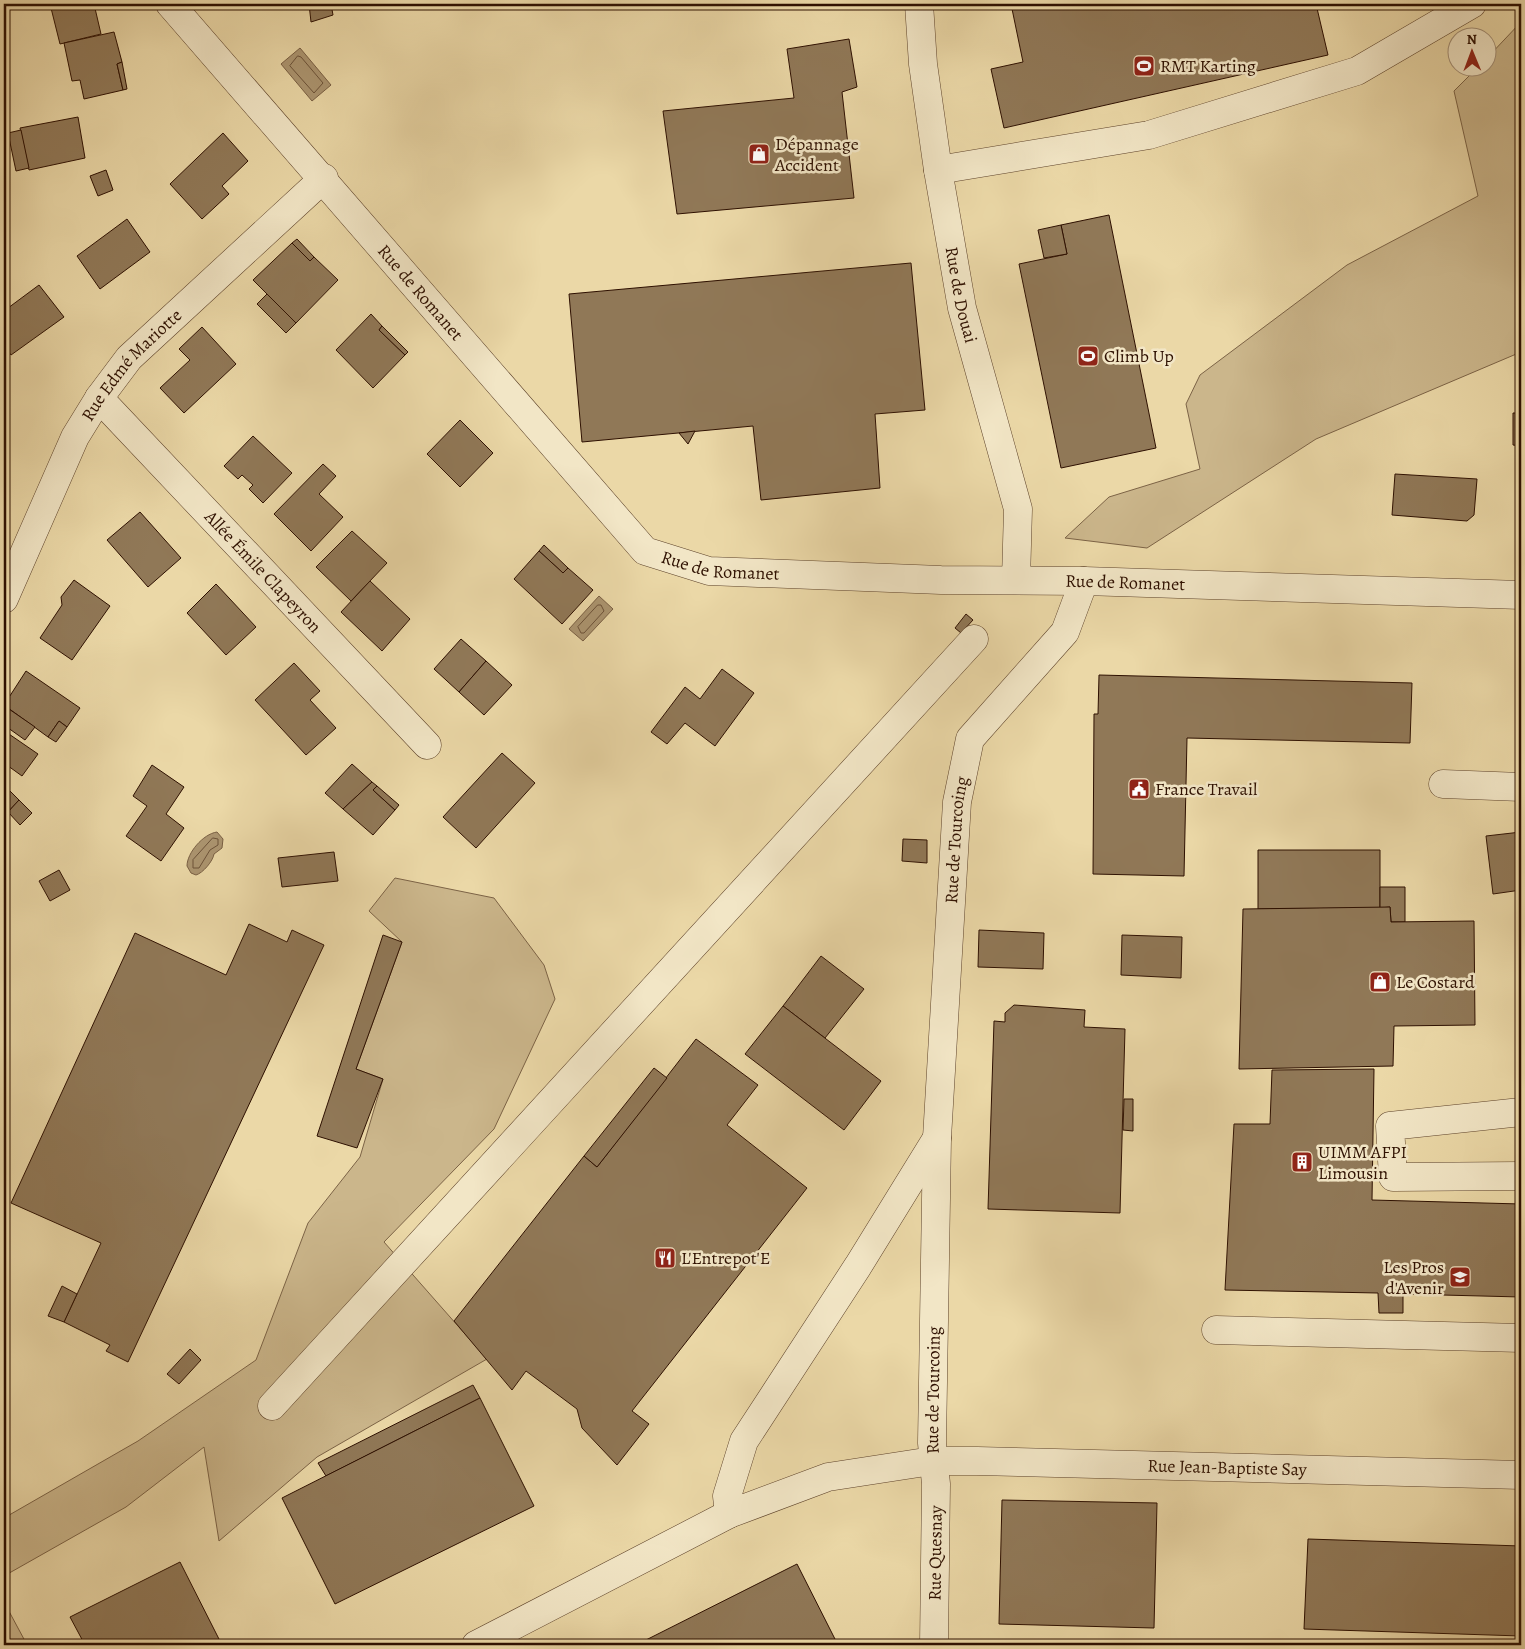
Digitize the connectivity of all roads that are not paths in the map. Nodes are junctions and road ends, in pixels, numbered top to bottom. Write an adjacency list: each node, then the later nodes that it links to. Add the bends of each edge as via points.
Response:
1 (170, 4): 5 (street, Rue de Romanet)
2 (919, 4): 4 (street, Rue de Douai, via 923,64)
3 (1472, 4): 4 (street, via 1357,71 1149,134)
4 (938, 170): 7 (street, Rue de Douai, via 962,308 1018,509)
5 (324, 178): 6 (street, Rue Edmé Mariotte, via 129,358); 7 (street, Rue de Romanet, via 645,551 709,571)
6 (99, 398): 10 (street, Rue Edmé Mariotte, via 75,437); 12 (street, Allée Émile Clapeyron)
7 (1016, 580): 8 (street, Rue de Romanet)
8 (1084, 581): 9 (street, Rue de Romanet); 16 (street, Rue de Tourcoing, via 1065,632 970,739 957,802)
9 (1521, 595)
10 (4, 598)
11 (974, 639): 20 (street)
12 (427, 745)
13 (1443, 784): 14 (street)
14 (1521, 787)
15 (1521, 1112): 17 (street, via 1390,1126 1393,1177)
16 (937, 1138): 21 (street, Rue de Tourcoing); 23 (street, Rue de Tourcoing, via 744,1441 727,1496)
17 (1521, 1176)
18 (1216, 1330): 19 (street)
19 (1521, 1338)
20 (272, 1406)
21 (932, 1461): 22 (street, Rue Jean-Baptiste Say); 23 (street, Rue de Tourcoing, via 828,1477); 25 (street, Rue Quesnay, via 936,1484)
22 (1521, 1475)
23 (729, 1514): 24 (street, Rue de Tourcoing)
24 (476, 1645)
25 (934, 1645)

